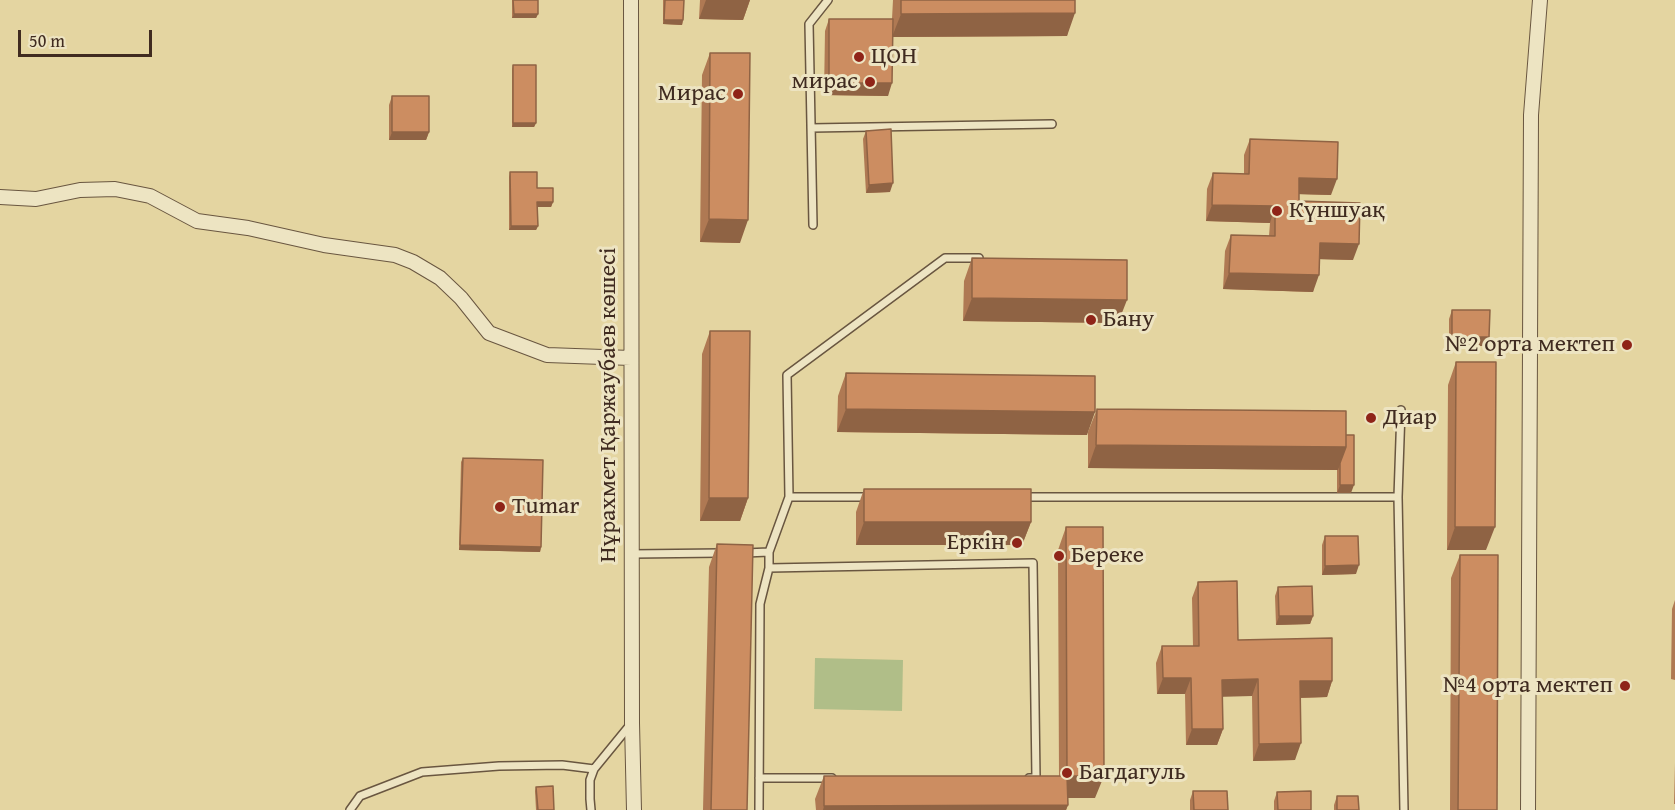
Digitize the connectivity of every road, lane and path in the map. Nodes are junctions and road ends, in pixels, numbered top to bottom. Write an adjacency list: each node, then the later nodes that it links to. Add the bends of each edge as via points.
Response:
1 (631, 0): 9 (street, Нұрахмет Қаржаубаев көшесі)
2 (828, 0): 5 (lane, via 809,24)
3 (1540, 0): 28 (street, via 1531,116)
4 (1052, 124): 5 (lane)
5 (811, 128): 7 (lane)
6 (0, 197): 9 (street, via 36,199 80,190 115,189 150,196 197,221 395,255 440,278 489,333 547,355)
7 (813, 225)
8 (993, 259): 11 (lane, via 945,258 787,375)
9 (632, 358): 16 (street, Нұрахмет Қаржаубаев көшесі)
10 (1401, 410): 14 (lane)
11 (789, 497): 12 (lane); 15 (lane)
12 (872, 497)
13 (1016, 497): 14 (lane)
14 (1398, 497): 27 (lane)
15 (769, 552): 16 (lane); 17 (lane)
16 (632, 554): 18 (street, Нұрахмет Қаржаубаев көшесі)
17 (769, 568): 20 (lane, via 760,604); 22 (lane, via 1034,563 1036,778)
18 (632, 723): 19 (lane); 25 (street, Нұрахмет Қаржаубаев көшесі)
19 (594, 770): 23 (lane, via 562,765 422,772 360,796); 24 (lane, via 590,780)
20 (759, 778): 21 (lane); 26 (lane)
21 (840, 778)
22 (1024, 778)
23 (350, 810)
24 (591, 810)
25 (634, 810)
26 (759, 810)
27 (1404, 810)
28 (1528, 810)

